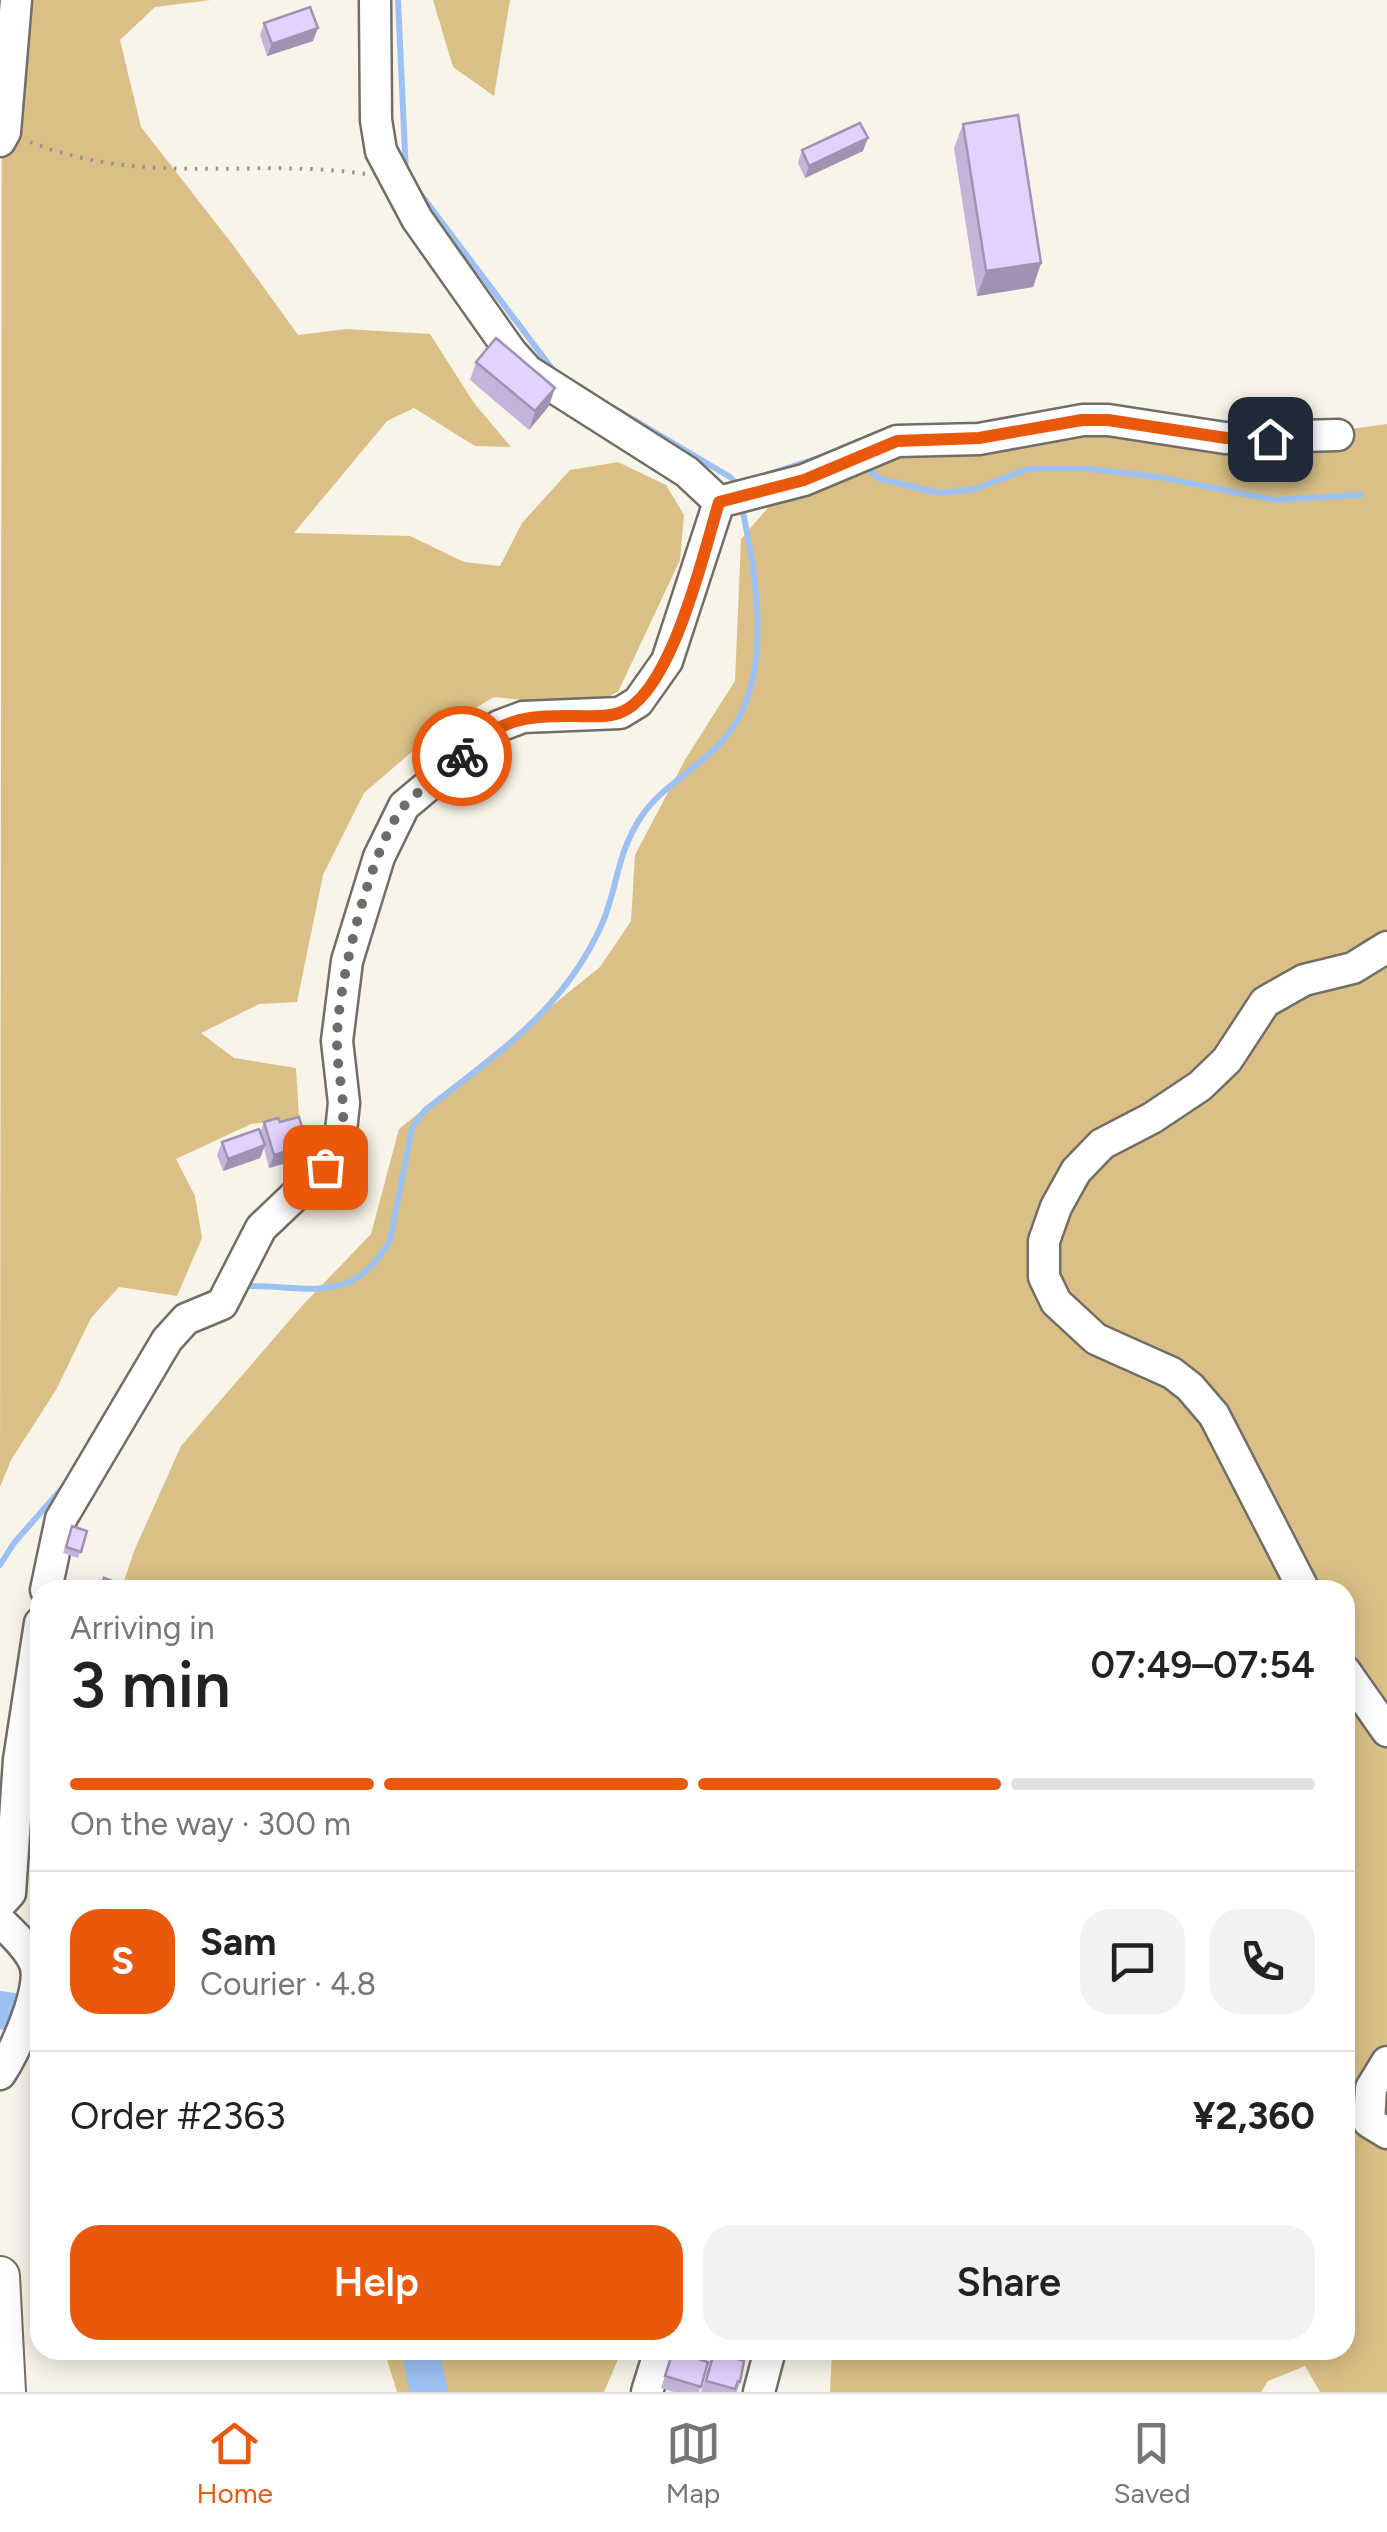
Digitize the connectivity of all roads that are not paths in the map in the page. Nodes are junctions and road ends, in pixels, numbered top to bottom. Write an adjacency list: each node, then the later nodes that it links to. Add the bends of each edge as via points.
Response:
1 (16, 0): 3 (street)
2 (375, 0): 5 (street, via 381,151 417,219 511,352 528,371)
3 (2, 136)
4 (1338, 435): 5 (street, via 1226,438 1082,420 979,438 897,441 804,480)
5 (734, 498): 7 (street, via 667,662 638,702 620,713 523,717 499,726 404,806 379,857 346,961 336,1041 344,1103 339,1150 262,1228 222,1304 186,1319 167,1340 61,1519)
6 (1387, 947): 8 (street, via 1353,968 1304,980 1265,1002 1227,1060 1200,1086 1102,1144 1076,1171 1044,1241 1044,1277 1056,1302 1096,1338 1172,1373 1214,1415)
7 (48, 1580)
8 (1299, 1580)
9 (1355, 1685): 11 (street)
10 (30, 1688): 12 (street, via 10,1892)
11 (1387, 1731)
12 (0, 1904)
13 (0, 1921): 14 (street)
14 (30, 1957)
15 (30, 2000): 17 (street)
16 (1387, 2062): 18 (street, via 1371,2088 1369,2122)
17 (7, 2064)
18 (1387, 2134)
19 (0, 2276): 22 (main road)
20 (657, 2360): 23 (street)
21 (768, 2360): 24 (street)
22 (6, 2392)
23 (648, 2392)
24 (760, 2392)

